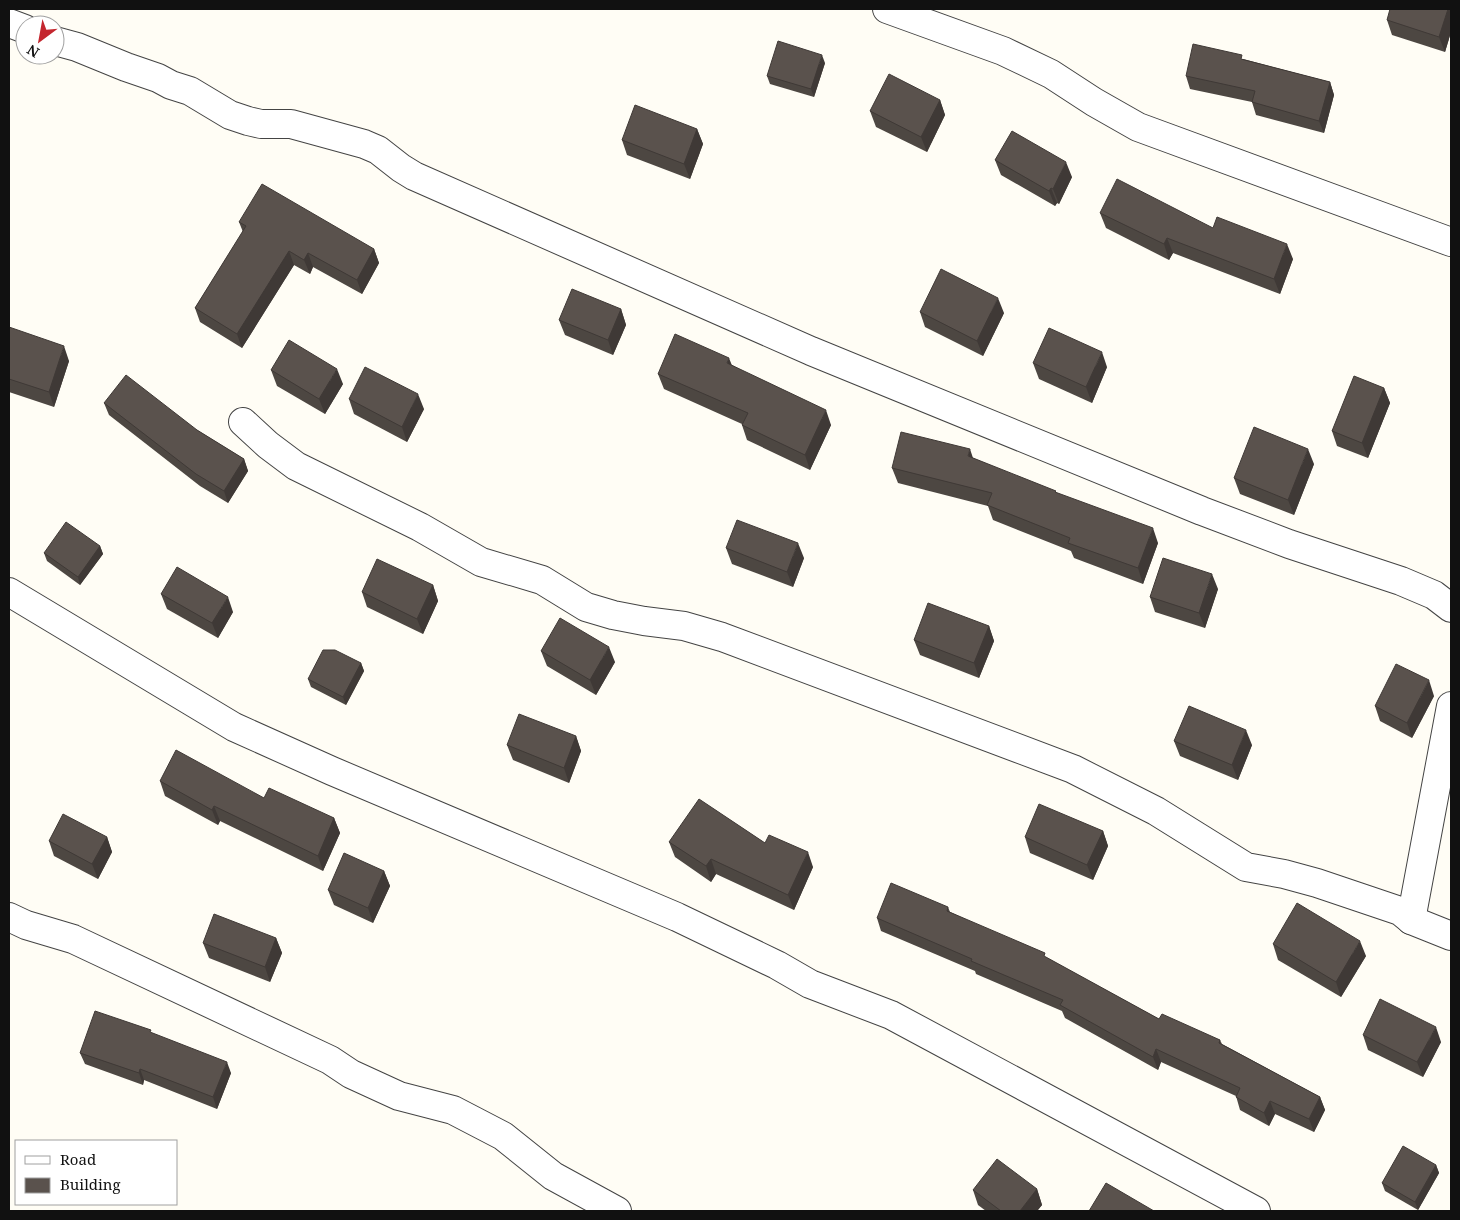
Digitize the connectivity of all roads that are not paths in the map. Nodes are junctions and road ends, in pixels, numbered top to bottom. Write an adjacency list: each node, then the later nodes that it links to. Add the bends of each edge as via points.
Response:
1 (887, 9): 3 (street, via 1003,51 1051,74 1138,126)
2 (65, 44): 6 (street, via 190,90 230,115 261,124 290,124 371,147 414,176 811,350 1211,514 1401,581 1434,595)
3 (1451, 242)
4 (243, 422): 9 (street, via 296,466 420,527 481,562 542,580 586,607 613,615 684,626 722,637 1073,769 1156,811 1246,867 1317,883 1400,911)
5 (9, 592): 12 (street, via 234,727 677,917 810,984 891,1015)
6 (1451, 608)
7 (1451, 706): 9 (street)
8 (9, 917): 11 (street, via 73,939 400,1096 453,1110 503,1136 553,1176)
9 (1411, 920): 10 (street)
10 (1451, 936)
11 (617, 1211)
12 (1256, 1211)

